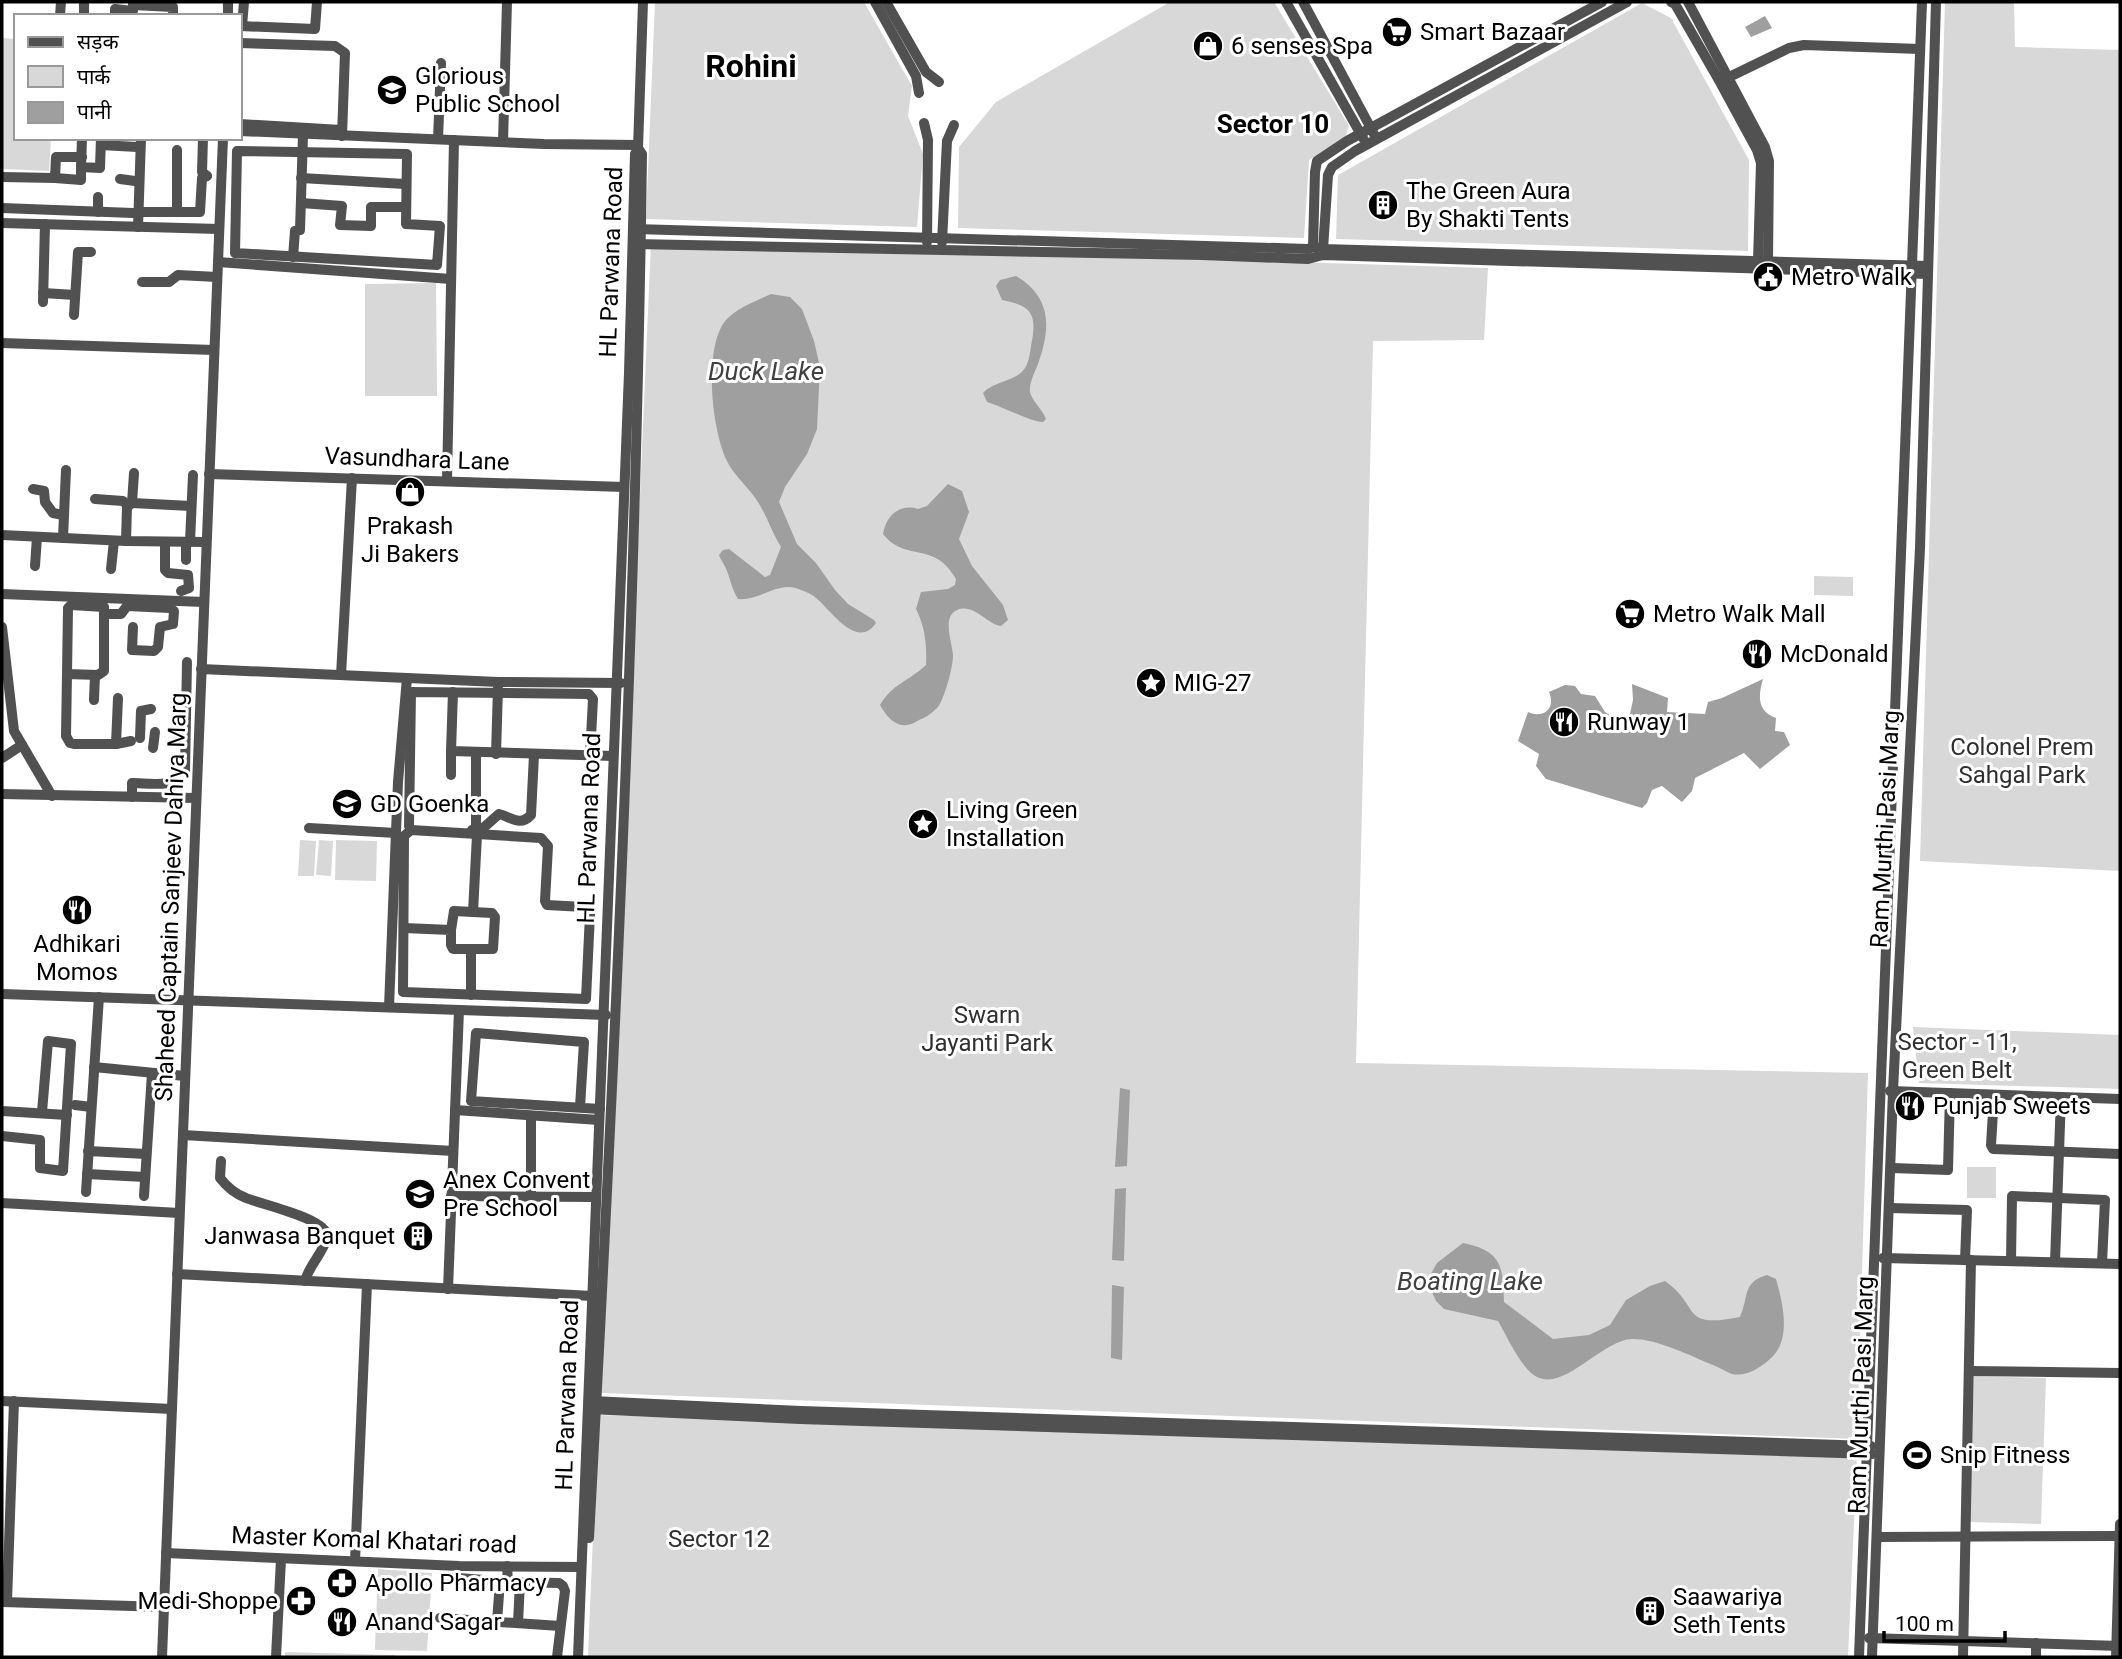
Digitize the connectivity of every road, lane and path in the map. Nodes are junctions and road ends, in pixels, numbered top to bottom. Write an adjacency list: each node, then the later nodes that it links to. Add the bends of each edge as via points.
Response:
1 (317, 2): 17 (street, via 315,29)
2 (508, 2): 39 (street)
3 (643, 2): 41 (street, HL Parwana Road)
4 (875, 2): 23 (street, via 916,76)
5 (886, 2): 22 (street, via 926,72)
6 (1286, 2): 30 (street)
7 (1303, 2): 27 (street)
8 (1602, 2): 27 (street)
9 (1627, 2): 40 (street)
10 (1671, 2): 21 (street)
11 (1688, 2): 21 (street)
12 (1922, 2): 19 (street, Ram Murthi Pasi Marg)
13 (1936, 2): 75 (street, Ram Murthi Pasi Marg)
14 (133, 4): 15 (street, via 133,11); 16 (street, via 173,7)
15 (115, 9)
16 (173, 14)
17 (242, 26)
18 (242, 43): 29 (street, via 341,48 345,53)
19 (1920, 49): 21 (street, via 1804,45); 74 (street, Ram Murthi Pasi Marg)
20 (440, 63): 32 (street)
21 (1724, 80): 72 (street, via 1761,163)
22 (939, 82)
23 (919, 93)
24 (924, 123): 65 (street, via 928,140)
25 (242, 124): 29 (street)
26 (954, 125): 67 (street, via 947,141)
27 (1371, 129): 30 (street); 40 (street)
28 (242, 131): 31 (street)
29 (342, 133): 31 (street); 32 (street)
30 (1361, 134): 40 (street); 68 (street, via 1317,161)
31 (303, 135): 43 (street)
32 (438, 139): 36 (street)
33 (82, 140): 44 (street)
34 (203, 140): 45 (street, via 202,172)
35 (223, 140): 46 (street, Shaheed Captain Sanjeev Dahiya Marg)
36 (454, 140): 39 (street); 78 (street)
37 (101, 141): 38 (street); 44 (street, via 100,167)
38 (139, 141): 51 (street); 58 (street)
39 (503, 142): 41 (street)
40 (1372, 142): 68 (street, via 1332,167)
41 (638, 146): 64 (street, HL Parwana Road)
42 (177, 150): 59 (street)
43 (303, 150): 49 (street); 52 (street, via 407,154); 70 (street, via 237,150 235,253)
44 (81, 162): 48 (street, via 81,180); 48 (street, via 56,157)
45 (207, 176): 46 (street); 59 (street, via 202,178 200,212)
46 (221, 176): 63 (street, Shaheed Captain Sanjeev Dahiya Marg)
47 (2, 177): 48 (street)
48 (55, 178)
49 (302, 178): 52 (street); 54 (street)
50 (120, 179): 51 (street)
51 (135, 181): 58 (street)
52 (405, 184): 55 (street)
53 (98, 197): 57 (street)
54 (301, 203): 55 (street, via 341,206 341,225 371,226 371,207); 70 (street)
55 (405, 207): 71 (street, via 406,224 440,226 437,265)
56 (2, 208): 57 (street)
57 (98, 212): 58 (street)
58 (136, 212): 59 (street); 62 (street)
59 (177, 212)
60 (2, 223): 61 (street)
61 (45, 224): 62 (street); 80 (street, via 43,297)
62 (135, 227): 63 (street)
63 (219, 229): 73 (street, Shaheed Captain Sanjeev Dahiya Marg)
64 (638, 229): 65 (street); 66 (street, HL Parwana Road)
65 (927, 243): 66 (street); 67 (street)
66 (637, 244): 90 (street, HL Parwana Road); 120 (street)
67 (942, 244): 68 (street)
68 (1317, 251): 72 (street); 74 (street, via 1323,255 1500,262)
69 (91, 252): 80 (street, via 78,252)
70 (293, 257): 71 (street)
71 (367, 261): 76 (street)
72 (1763, 261): 74 (street)
73 (218, 262): 76 (street); 77 (street, Shaheed Captain Sanjeev Dahiya Marg)
74 (1911, 269): 75 (street); 169 (street, Ram Murthi Pasi Marg)
75 (1928, 270): 170 (street, Ram Murthi Pasi Marg, via 1920,548)
76 (366, 273): 78 (street)
77 (217, 277): 79 (street, via 178,275 169,282); 83 (street, Shaheed Captain Sanjeev Dahiya Marg)
78 (452, 279): 89 (street)
79 (142, 282)
80 (75, 295): 81 (street)
81 (74, 315)
82 (2, 344): 83 (street)
83 (214, 350): 86 (street, Shaheed Captain Sanjeev Dahiya Marg)
84 (66, 470): 95 (street)
85 (134, 473): 93 (street)
86 (209, 474): 88 (street, Vasundhara Lane); 103 (street, Shaheed Captain Sanjeev Dahiya Marg)
87 (193, 475): 94 (street)
88 (352, 478): 89 (street, Vasundhara Lane); 117 (street)
89 (447, 481): 90 (street, Vasundhara Lane)
90 (624, 487): 121 (street, HL Parwana Road)
91 (33, 489): 95 (street, via 44,491 53,513)
92 (95, 499): 93 (street)
93 (130, 505): 94 (street); 100 (street)
94 (191, 506): 102 (street)
95 (63, 515): 98 (street)
96 (2, 535): 97 (street)
97 (37, 537): 98 (street); 105 (street)
98 (63, 538): 99 (street)
99 (114, 541): 100 (street); 106 (street)
100 (126, 541): 101 (street)
101 (165, 542): 102 (street); 107 (street, via 164,570 190,577 189,588)
102 (188, 542): 103 (street); 104 (street)
103 (206, 542): 109 (street, Shaheed Captain Sanjeev Dahiya Marg)
104 (186, 560)
105 (35, 566)
106 (111, 569)
107 (181, 591)
108 (2, 594): 109 (street)
109 (204, 602): 114 (street, Shaheed Captain Sanjeev Dahiya Marg)
110 (106, 614): 112 (street, via 121,614 127,606 174,611 173,624 160,627 154,651 132,650); 115 (street, via 102,606 68,608); 116 (street, via 104,671)
111 (2, 627): 126 (street)
112 (133, 627)
113 (187, 662): 144 (street, via 185,771 174,782 132,783)
114 (201, 669): 117 (street); 145 (street, Shaheed Captain Sanjeev Dahiya Marg)
115 (67, 674): 116 (street); 132 (street, via 68,740)
116 (95, 675): 125 (street)
117 (341, 675): 118 (street)
118 (407, 678): 119 (street); 148 (street)
119 (498, 681): 121 (street); 123 (street)
120 (628, 682): 121 (street); 165 (street)
121 (615, 683): 139 (street, HL Parwana Road)
122 (453, 692): 123 (street); 134 (street); 146 (street, via 410,694)
123 (498, 694): 136 (street); 138 (street, via 589,694 593,699)
124 (118, 698): 132 (street)
125 (93, 700)
126 (5, 708): 128 (street)
127 (151, 709): 131 (street, via 141,710 142,735)
128 (14, 731): 130 (street); 133 (street)
129 (155, 732): 131 (street, via 153,746)
130 (2, 733)
131 (137, 741): 132 (street)
132 (116, 744)
133 (22, 746): 140 (street); 143 (street)
134 (450, 751): 135 (street); 141 (street)
135 (476, 753): 136 (street); 149 (street)
136 (496, 754): 137 (street)
137 (534, 755): 138 (street); 149 (street, via 529,818 516,821 499,814)
138 (590, 756): 139 (street)
139 (613, 756): 159 (street, HL Parwana Road)
140 (2, 758)
141 (451, 775)
142 (2, 794): 143 (street)
143 (52, 796): 144 (street)
144 (132, 797): 145 (street)
145 (196, 798): 160 (street, Shaheed Captain Sanjeev Dahiya Marg)
146 (409, 826): 148 (street); 149 (street)
147 (309, 828): 148 (street)
148 (396, 829): 161 (street)
149 (476, 832): 150 (street); 151 (street, via 411,830 404,836); 158 (street, via 546,841 547,905 584,907 590,914)
150 (473, 912): 152 (street, via 454,911); 153 (street, via 495,916 493,949)
151 (404, 928): 152 (street); 154 (street)
152 (451, 930): 153 (street, via 451,947)
153 (471, 949): 156 (street)
154 (403, 992): 156 (street); 162 (street)
155 (2, 993): 157 (street)
156 (471, 995): 158 (street)
157 (99, 997): 160 (street); 166 (street)
158 (586, 999): 159 (street)
159 (604, 999): 164 (street, HL Parwana Road)
160 (188, 1000): 161 (street); 168 (street, Shaheed Captain Sanjeev Dahiya Marg)
161 (389, 1007): 162 (street)
162 (402, 1008): 163 (street)
163 (459, 1010): 164 (street); 178 (street)
164 (603, 1015): 165 (street); 181 (street, HL Parwana Road)
165 (614, 1015): 220 (street)
166 (94, 1067): 167 (street); 176 (street)
167 (152, 1073): 168 (street); 189 (street)
168 (185, 1076): 184 (street, Shaheed Captain Sanjeev Dahiya Marg)
169 (1880, 1090): 170 (street); 204 (street, Ram Murthi Pasi Marg)
170 (1893, 1091): 171 (street); 192 (street, Ram Murthi Pasi Marg)
171 (1951, 1093): 172 (street); 192 (street, via 1949,1169)
172 (1994, 1096): 173 (street); 188 (street, via 1992,1148)
173 (2061, 1097): 174 (street); 188 (street)
174 (2120, 1099)
175 (75, 1105): 176 (street)
176 (91, 1107): 186 (street)
177 (580, 1107): 177 (street, via 471,1101 476,1033 584,1042); 181 (street)
178 (455, 1110): 183 (street); 187 (street)
179 (2, 1111): 180 (street)
180 (42, 1112): 182 (street); 182 (street, via 48,1041 71,1044)
181 (599, 1114): 183 (street); 200 (street, HL Parwana Road)
182 (67, 1115): 185 (street, via 63,1171 40,1168 40,1140)
183 (531, 1116): 198 (street)
184 (183, 1135): 187 (street); 203 (street, Shaheed Captain Sanjeev Dahiya Marg)
185 (2, 1136)
186 (88, 1151): 189 (street); 193 (street)
187 (453, 1151): 197 (street)
188 (2058, 1152): 190 (street); 199 (street)
189 (146, 1154): 194 (street)
190 (2120, 1154)
191 (221, 1161): 212 (street, via 220,1178 233,1192 325,1228 326,1240)
192 (1892, 1168): 202 (street, Ram Murthi Pasi Marg)
193 (87, 1174): 194 (street); 195 (street)
194 (145, 1177): 196 (street)
195 (86, 1192)
196 (144, 1195)
197 (451, 1196): 198 (street); 214 (street)
198 (531, 1196): 200 (street)
199 (2056, 1196): 207 (street, via 2012,1196); 208 (street); 209 (street, via 2105,1200)
200 (596, 1197): 215 (street, HL Parwana Road)
201 (2, 1203): 203 (street)
202 (1889, 1208): 205 (street, Ram Murthi Pasi Marg); 206 (street, via 1967,1210)
203 (180, 1213): 211 (street, Shaheed Captain Sanjeev Dahiya Marg)
204 (1874, 1257): 205 (street); 222 (street, Ram Murthi Pasi Marg)
205 (1887, 1258): 206 (street); 223 (street, Ram Murthi Pasi Marg)
206 (1968, 1260): 207 (street); 216 (street)
207 (2011, 1261): 208 (street)
208 (2055, 1262): 209 (street)
209 (2102, 1263): 210 (street)
210 (2120, 1264)
211 (177, 1274): 212 (street); 221 (street, Shaheed Captain Sanjeev Dahiya Marg)
212 (305, 1281): 213 (street)
213 (367, 1284): 214 (street); 230 (street)
214 (448, 1289): 215 (street)
215 (592, 1296): 220 (street, HL Parwana Road)
216 (1969, 1370): 217 (street); 225 (street)
217 (2120, 1373)
218 (2, 1401): 219 (street)
219 (15, 1401): 221 (street); 236 (street)
220 (592, 1405): 222 (street, via 800,1419); 232 (street, HL Parwana Road); 251 (street)
221 (172, 1409): 228 (street, Shaheed Captain Sanjeev Dahiya Marg)
222 (1867, 1450): 223 (street); 242 (street, Ram Murthi Pasi Marg)
223 (1880, 1450): 227 (street, Ram Murthi Pasi Marg)
224 (2120, 1524): 226 (street)
225 (1966, 1536): 226 (street); 227 (street); 244 (street)
226 (2120, 1536): 246 (street)
227 (1877, 1537): 243 (street, Ram Murthi Pasi Marg)
228 (166, 1553): 229 (street, Master Komal Khatari road); 237 (street, Shaheed Captain Sanjeev Dahiya Marg)
229 (281, 1559): 230 (street, Master Komal Khatari road); 248 (street)
230 (355, 1561): 231 (street, Master Komal Khatari road)
231 (508, 1566): 232 (street, Master Komal Khatari road); 234 (street)
232 (581, 1567): 250 (street, HL Parwana Road)
233 (447, 1577): 234 (street)
234 (504, 1581): 235 (street); 239 (street)
235 (520, 1582): 240 (street); 241 (street, via 564,1586)
236 (4, 1602): 237 (street)
237 (164, 1607): 247 (street, Shaheed Captain Sanjeev Dahiya Marg)
238 (440, 1618): 239 (street)
239 (497, 1622): 240 (street)
240 (518, 1623): 241 (street)
241 (561, 1626): 249 (street)
242 (1860, 1637): 243 (street); 252 (street, Ram Murthi Pasi Marg)
243 (1872, 1638): 244 (street); 253 (street, Ram Murthi Pasi Marg)
244 (1964, 1641): 245 (street); 254 (street)
245 (2036, 1643): 246 (street); 255 (street)
246 (2118, 1646): 256 (street)
247 (162, 1657)
248 (276, 1657)
249 (558, 1657)
250 (578, 1657)
251 (584, 1657)
252 (1859, 1657)
253 (1872, 1657)
254 (1963, 1657)
255 (2036, 1657)
256 (2116, 1657)

